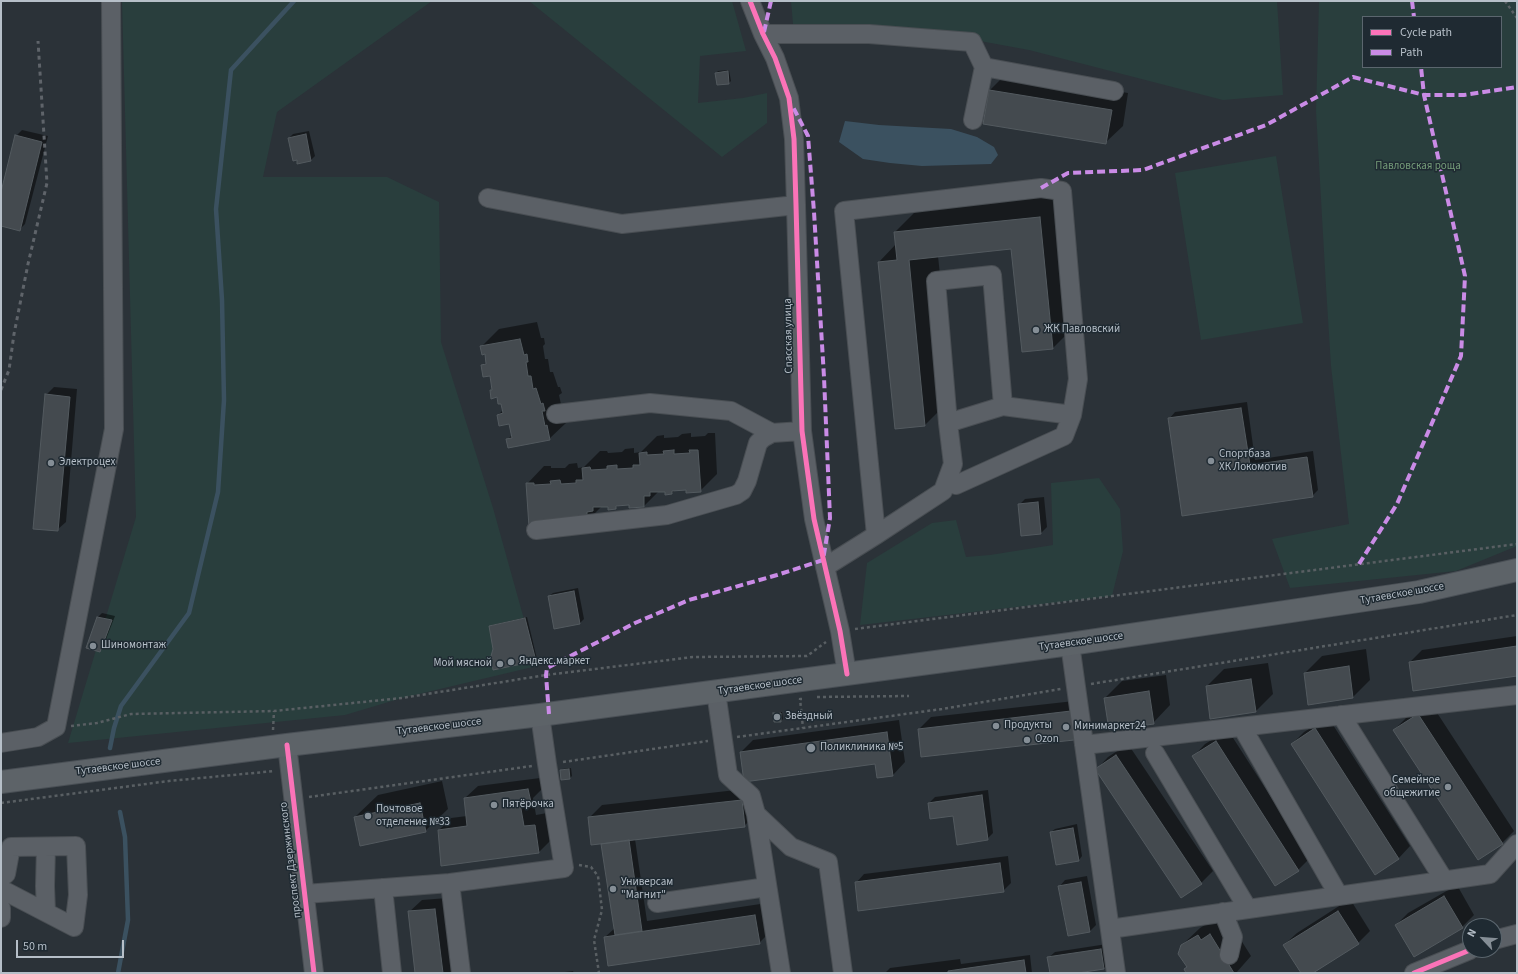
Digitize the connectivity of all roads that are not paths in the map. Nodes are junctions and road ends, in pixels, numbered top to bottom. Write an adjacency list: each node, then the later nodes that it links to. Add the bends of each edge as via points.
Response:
1 (111, 1): 27 (street, via 114,429 56,727 38,737)
2 (750, 1): 3 (street, Спасская улица)
3 (764, 34): 4 (street, via 870,34 972,42); 8 (street, Спасская улица, via 788,98 794,139)
4 (984, 67): 5 (street); 6 (street)
5 (1114, 91)
6 (973, 120)
7 (488, 198): 8 (street, via 622,224)
8 (796, 205): 13 (street, Спасская улица)
9 (1003, 406): 11 (street); 12 (street); 12 (street, via 992,275 936,281)
10 (556, 414): 14 (street, via 650,403 731,411)
11 (1072, 415): 15 (street, via 1064,436); 17 (street, via 1078,379 1062,191 1041,188 844,211)
12 (948, 423): 17 (street, via 953,464 943,491)
13 (802, 431): 14 (street); 18 (street, Спасская улица, via 814,519)
14 (772, 433): 16 (street, via 758,443 747,481 736,496 667,516)
15 (956, 485)
16 (536, 530)
17 (876, 535): 18 (street)
18 (825, 567): 21 (street, Спасская улица)
19 (1517, 570): 20 (main road, Тутаевское шоссе, via 1419,592)
20 (1070, 644): 21 (main road, Тутаевское шоссе); 29 (street)
21 (847, 674): 22 (main road, Тутаевское шоссе)
22 (716, 692): 24 (main road, Тутаевское шоссе); 32 (street, via 728,775 751,796)
23 (1517, 695): 25 (street)
24 (540, 715): 28 (main road, Тутаевское шоссе); 37 (street, via 564,868)
25 (1340, 715): 26 (street); 36 (street)
26 (1242, 727): 29 (street); 42 (street)
27 (1, 743)
28 (287, 745): 31 (main road, Тутаевское шоссе); 41 (street, проспект Дзержинского)
29 (1084, 745): 49 (street)
30 (1155, 753): 45 (street)
31 (1, 782)
32 (756, 814): 38 (street); 58 (street, via 791,847 828,862)
33 (1517, 844): 36 (street, via 1490,874)
34 (46, 847): 35 (street, via 11,847 6,874); 46 (street); 46 (street, via 76,846 78,895 74,927)
35 (1, 878)
36 (1444, 880): 42 (street)
37 (450, 883): 39 (street); 56 (street)
38 (766, 887): 43 (street); 57 (street)
39 (383, 888): 41 (street); 55 (street)
40 (1, 889): 46 (street)
41 (305, 894): 54 (street, проспект Дзержинского)
42 (1339, 896): 45 (street)
43 (658, 903)
44 (1, 908): 48 (street)
45 (1248, 909): 47 (street)
46 (46, 912)
47 (1223, 912): 49 (street); 53 (street, via 1233,937)
48 (1, 918)
49 (1110, 929): 59 (street)
50 (1517, 934): 51 (street)
51 (1502, 938)
52 (1462, 953): 60 (street)
53 (1229, 955)
54 (314, 973)
55 (392, 973)
56 (461, 973)
57 (780, 973)
58 (843, 973)
59 (1116, 973)
60 (1414, 973)

